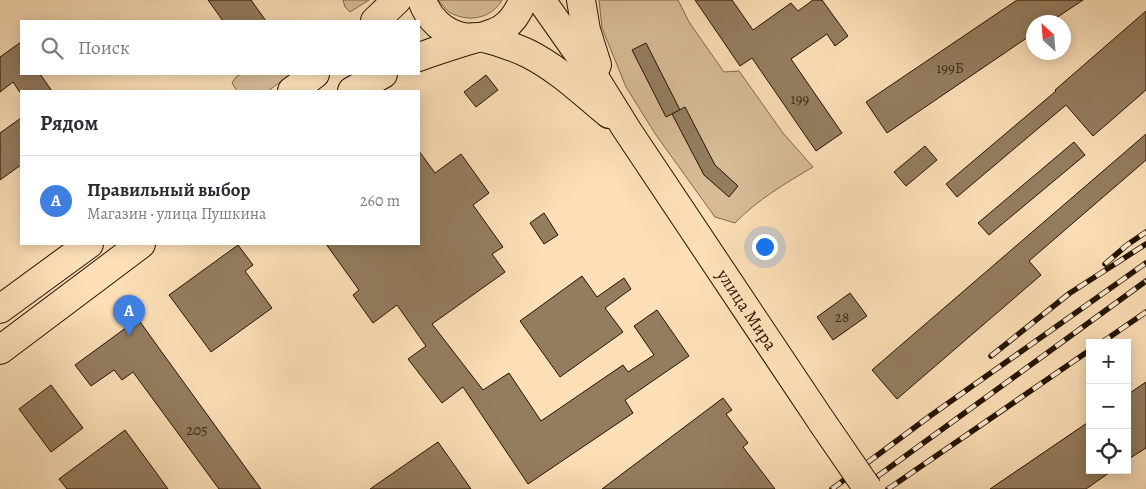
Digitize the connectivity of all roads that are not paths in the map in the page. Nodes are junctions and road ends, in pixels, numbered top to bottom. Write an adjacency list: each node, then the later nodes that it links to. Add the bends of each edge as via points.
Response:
1 (397, 0): 6 (main road)
2 (422, 0): 7 (main road, via 434,22 447,32 462,37)
3 (523, 0): 7 (main road, via 520,9 503,28)
4 (542, 0): 13 (main road)
5 (581, 0): 13 (main road, via 591,49)
6 (376, 20)
7 (479, 37): 8 (main road); 13 (main road, via 528,54 558,72)
8 (420, 57)
9 (314, 75): 11 (main road)
10 (380, 75): 12 (main road)
11 (293, 90)
12 (354, 90)
13 (627, 130): 18 (main road, улица Мира, bridge)
14 (88, 245): 16 (main road)
15 (140, 245): 17 (main road)
16 (0, 309)
17 (0, 350)
18 (868, 489)

